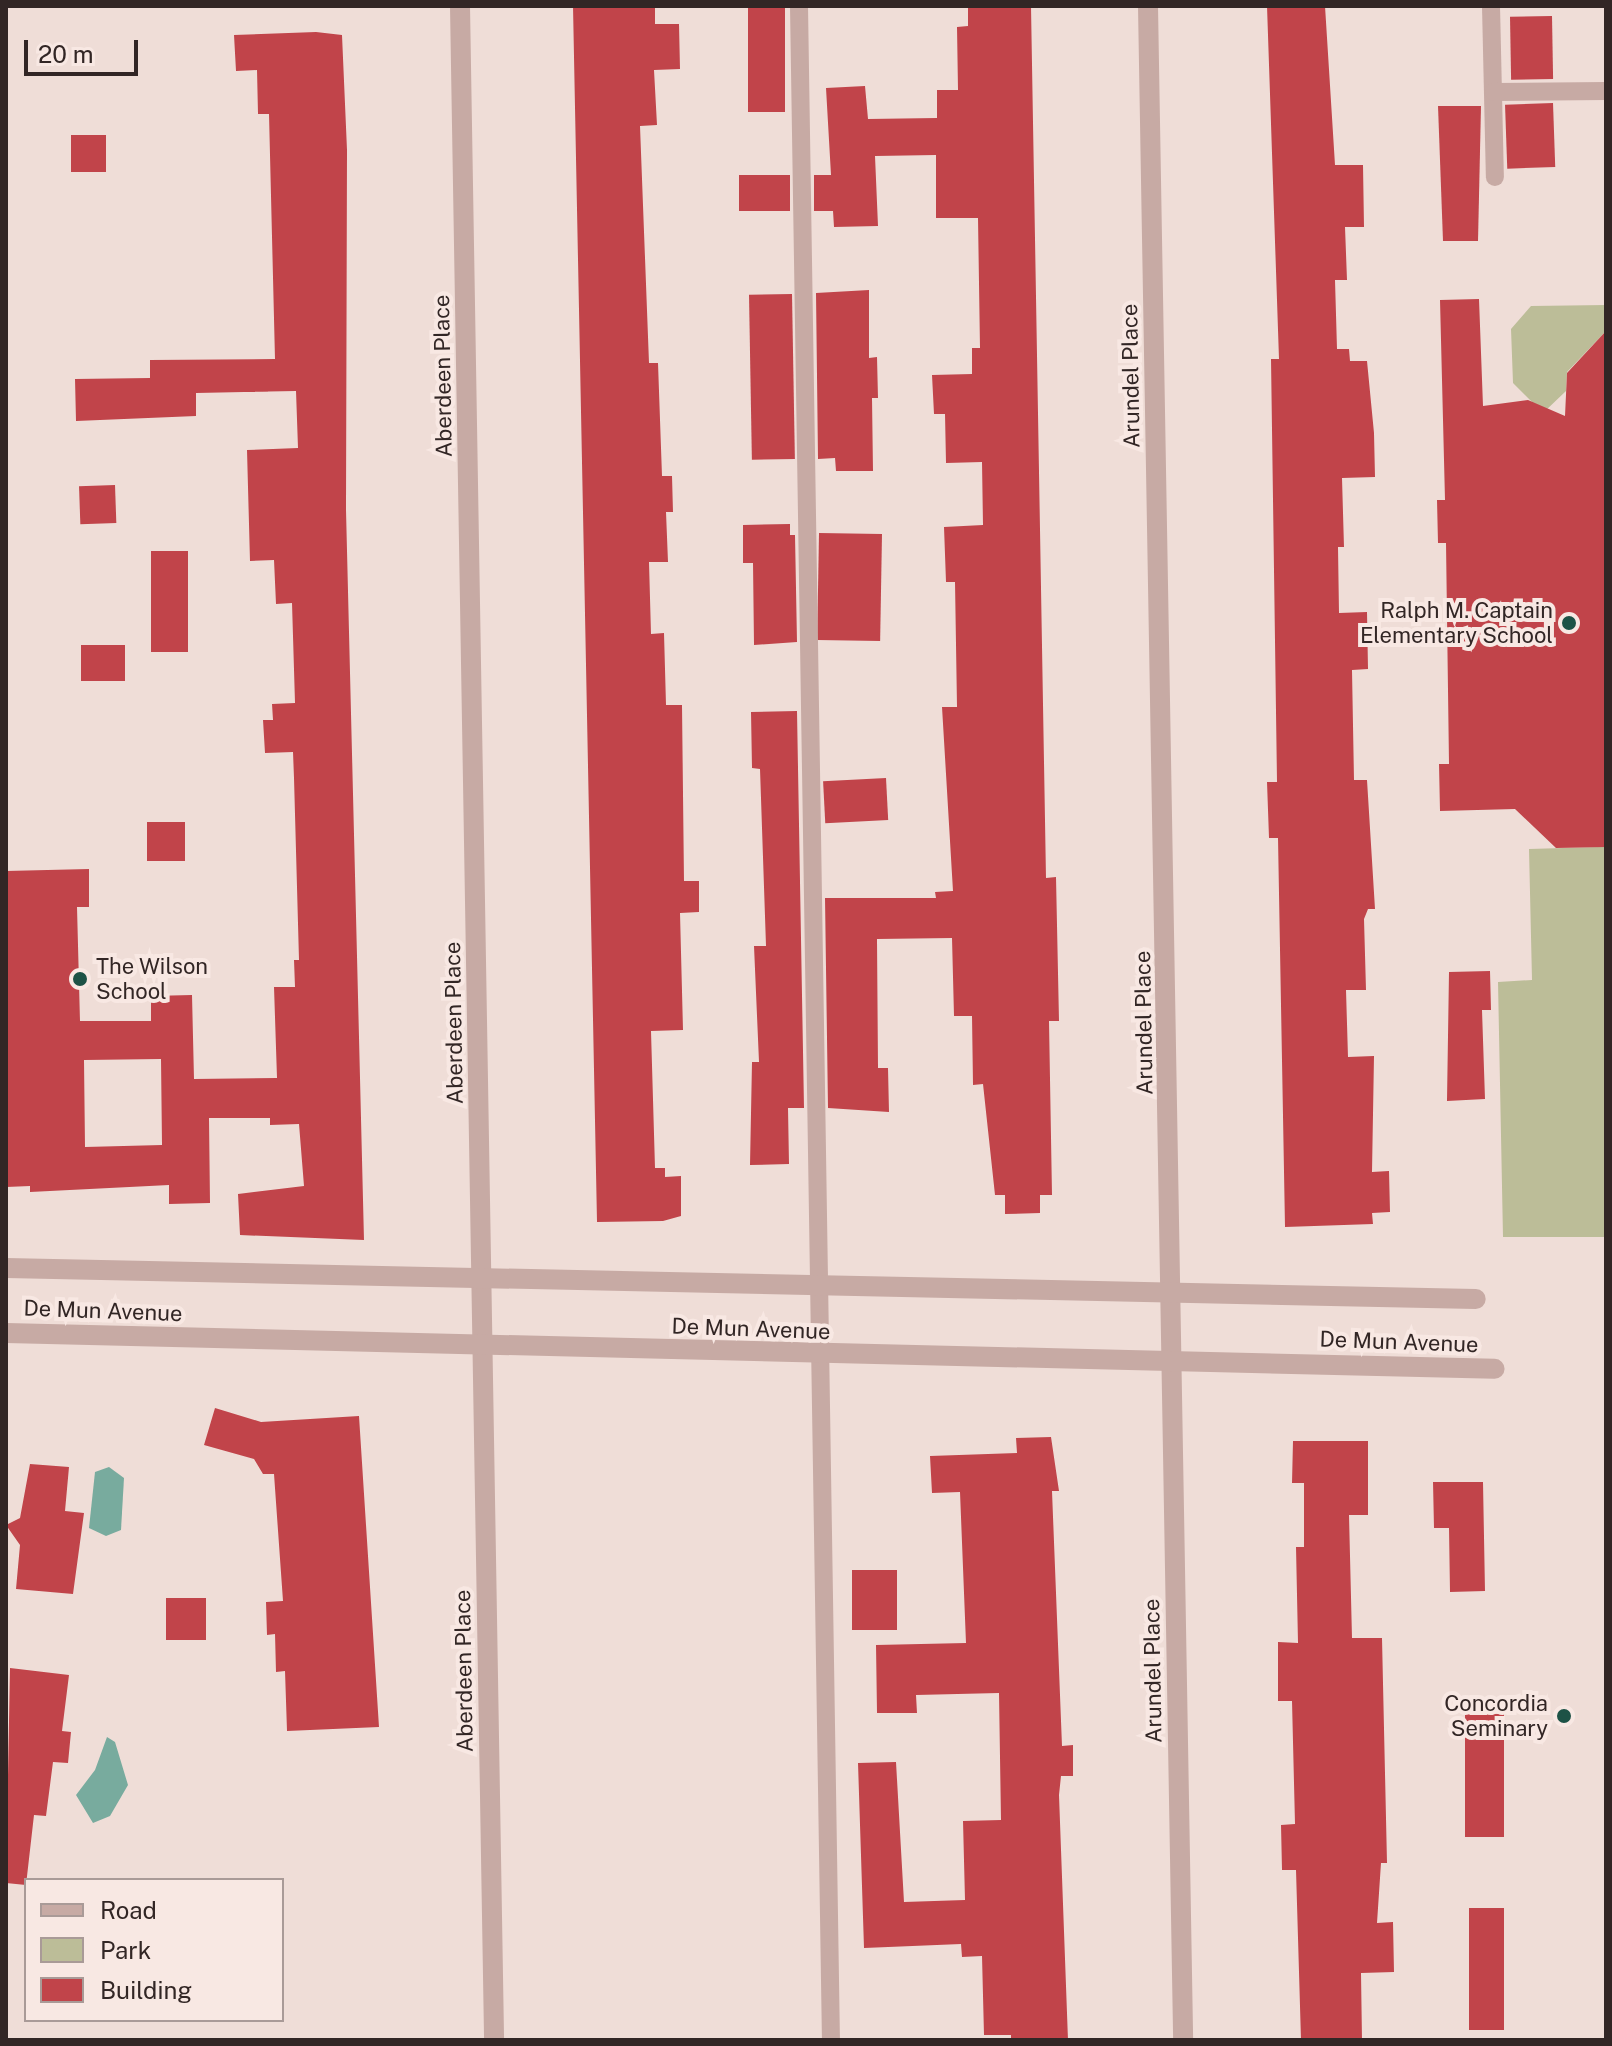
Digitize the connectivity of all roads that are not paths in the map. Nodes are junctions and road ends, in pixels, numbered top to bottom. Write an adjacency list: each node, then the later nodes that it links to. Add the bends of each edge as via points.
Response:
1 (460, 6): 9 (street, Aberdeen Place)
2 (799, 6): 10 (lane)
3 (1148, 6): 11 (street, Arundel Place)
4 (1491, 6): 6 (lane)
5 (1606, 91): 6 (lane)
6 (1494, 92): 7 (lane)
7 (1495, 177)
8 (6, 1268): 9 (street, De Mun Avenue)
9 (483, 1281): 10 (street, De Mun Avenue); 14 (street, Aberdeen Place)
10 (817, 1286): 11 (street, De Mun Avenue); 15 (lane)
11 (1173, 1298): 12 (street, De Mun Avenue); 16 (street, Arundel Place)
12 (1476, 1299)
13 (6, 1333): 14 (street, De Mun Avenue)
14 (483, 1346): 15 (street, De Mun Avenue); 18 (street, Aberdeen Place)
15 (818, 1355): 16 (street, De Mun Avenue); 19 (lane)
16 (1173, 1360): 17 (street, De Mun Avenue); 20 (street, Arundel Place)
17 (1495, 1369)
18 (494, 2040)
19 (831, 2040)
20 (1183, 2040)

